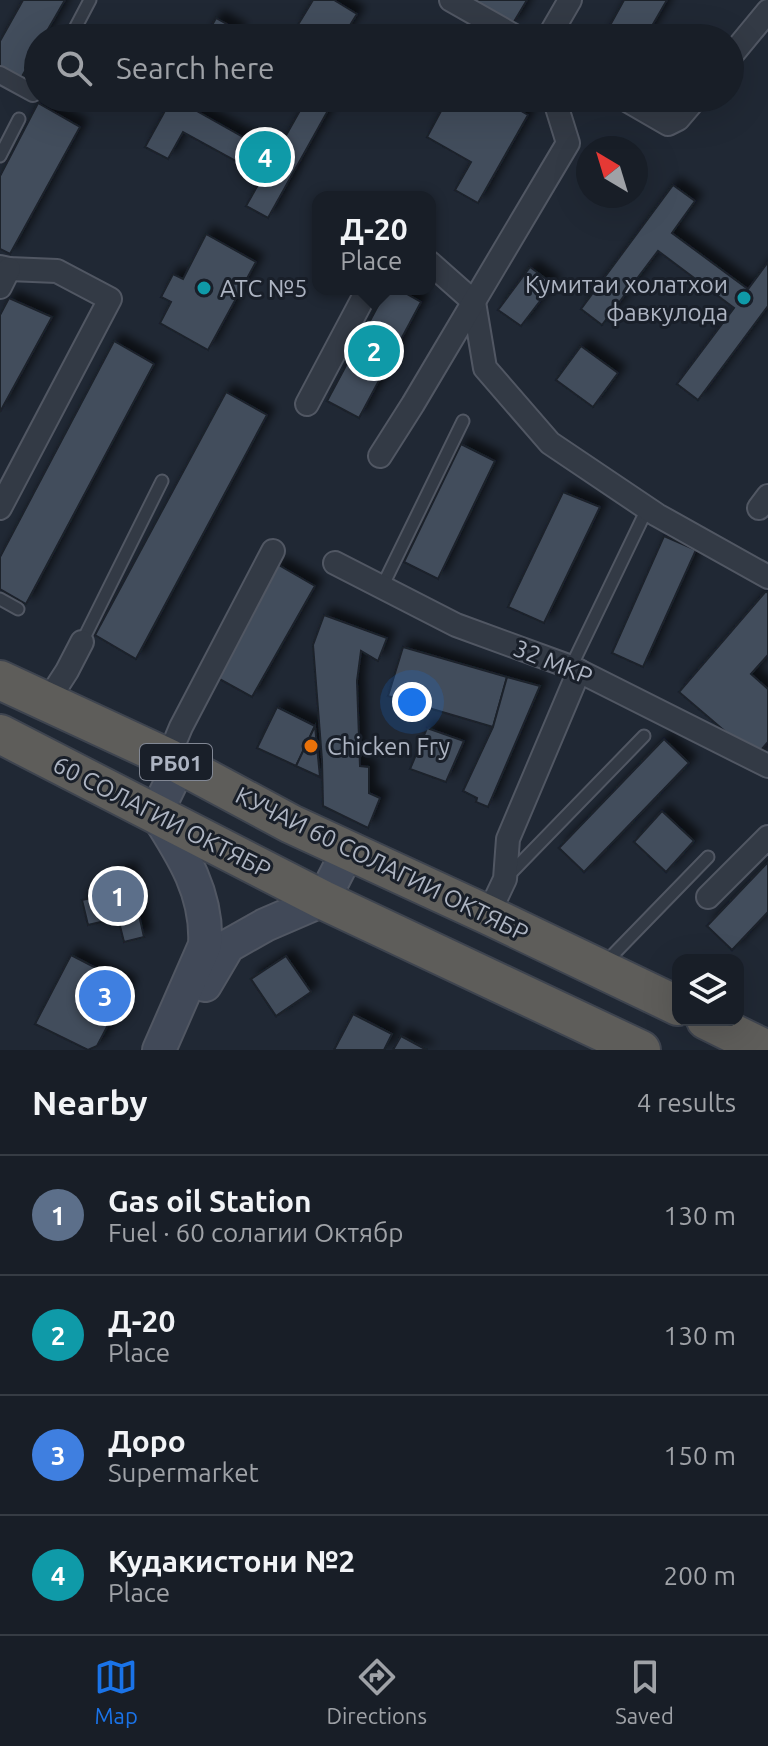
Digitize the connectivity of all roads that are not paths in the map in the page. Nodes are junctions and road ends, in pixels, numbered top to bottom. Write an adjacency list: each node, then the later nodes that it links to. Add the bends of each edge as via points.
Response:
1 (90, 0): 5 (lane)
2 (451, 0): 6 (street)
3 (570, 0): 7 (street)
4 (768, 11): 8 (street)
5 (77, 24)
6 (493, 24)
7 (556, 24)
8 (744, 40)
9 (0, 75): 10 (street)
10 (24, 85)
11 (558, 112): 19 (street, via 568,143)
12 (647, 112): 13 (street, via 668,124)
13 (684, 112)
14 (19, 119): 15 (lane)
15 (0, 156)
16 (436, 268): 19 (street)
17 (3, 275): 24 (street, via 57,271 110,299)
18 (365, 295): 20 (street)
19 (474, 302): 22 (street); 25 (street, via 485,368 550,443)
20 (307, 404)
21 (463, 421): 29 (lane)
22 (380, 456)
23 (162, 481): 32 (lane)
24 (0, 508)
25 (647, 509): 28 (street); 33 (lane)
26 (273, 551): 38 (street)
27 (335, 563): 29 (street, 32 МКР)
28 (768, 577)
29 (382, 587): 33 (street, 32 МКР, via 456,625)
30 (0, 599): 31 (lane)
31 (18, 609)
32 (82, 642): 35 (street)
33 (575, 669): 39 (street, 32 МКР); 44 (street, via 508,839)
34 (0, 680): 35 (highway, КУЧАИ 60 СОЛАГИИ ОКТЯБР / РБ01)
35 (47, 702): 38 (highway, КУЧАИ 60 СОЛАГИИ ОКТЯБР / РБ01)
36 (0, 734): 40 (highway, 60 СОЛАГИИ ОКТЯБР / РБ01)
37 (644, 736): 44 (lane)
38 (175, 751): 40 (main road); 42 (highway, КУЧАИ 60 СОЛАГИИ ОКТЯБР / РБ01, via 291,824)
39 (768, 766)
40 (156, 813): 46 (highway, 60 СОЛАГИИ ОКТЯБР / РБ01); 51 (main road, via 185,858 206,927 205,945)
41 (768, 837): 45 (street)
42 (348, 851): 46 (main road); 47 (highway, КУЧАИ 60 СОЛАГИИ ОКТЯБР / РБ01)
43 (708, 857): 48 (lane)
44 (505, 879): 47 (street)
45 (708, 897)
46 (323, 900): 50 (highway, РБ01); 52 (main road, via 228,946)
47 (488, 915): 48 (highway, КУЧАИ 60 СОЛАГИИ ОКТЯБР / РБ01)
48 (614, 974): 49 (highway, КУЧАИ 60 СОЛАГИИ ОКТЯБР / РБ01); 50 (highway, via 600,998 597,1016)
49 (672, 1003)
50 (603, 1032): 53 (highway, РБ01)
51 (159, 1050)
52 (167, 1050)
53 (641, 1050)

